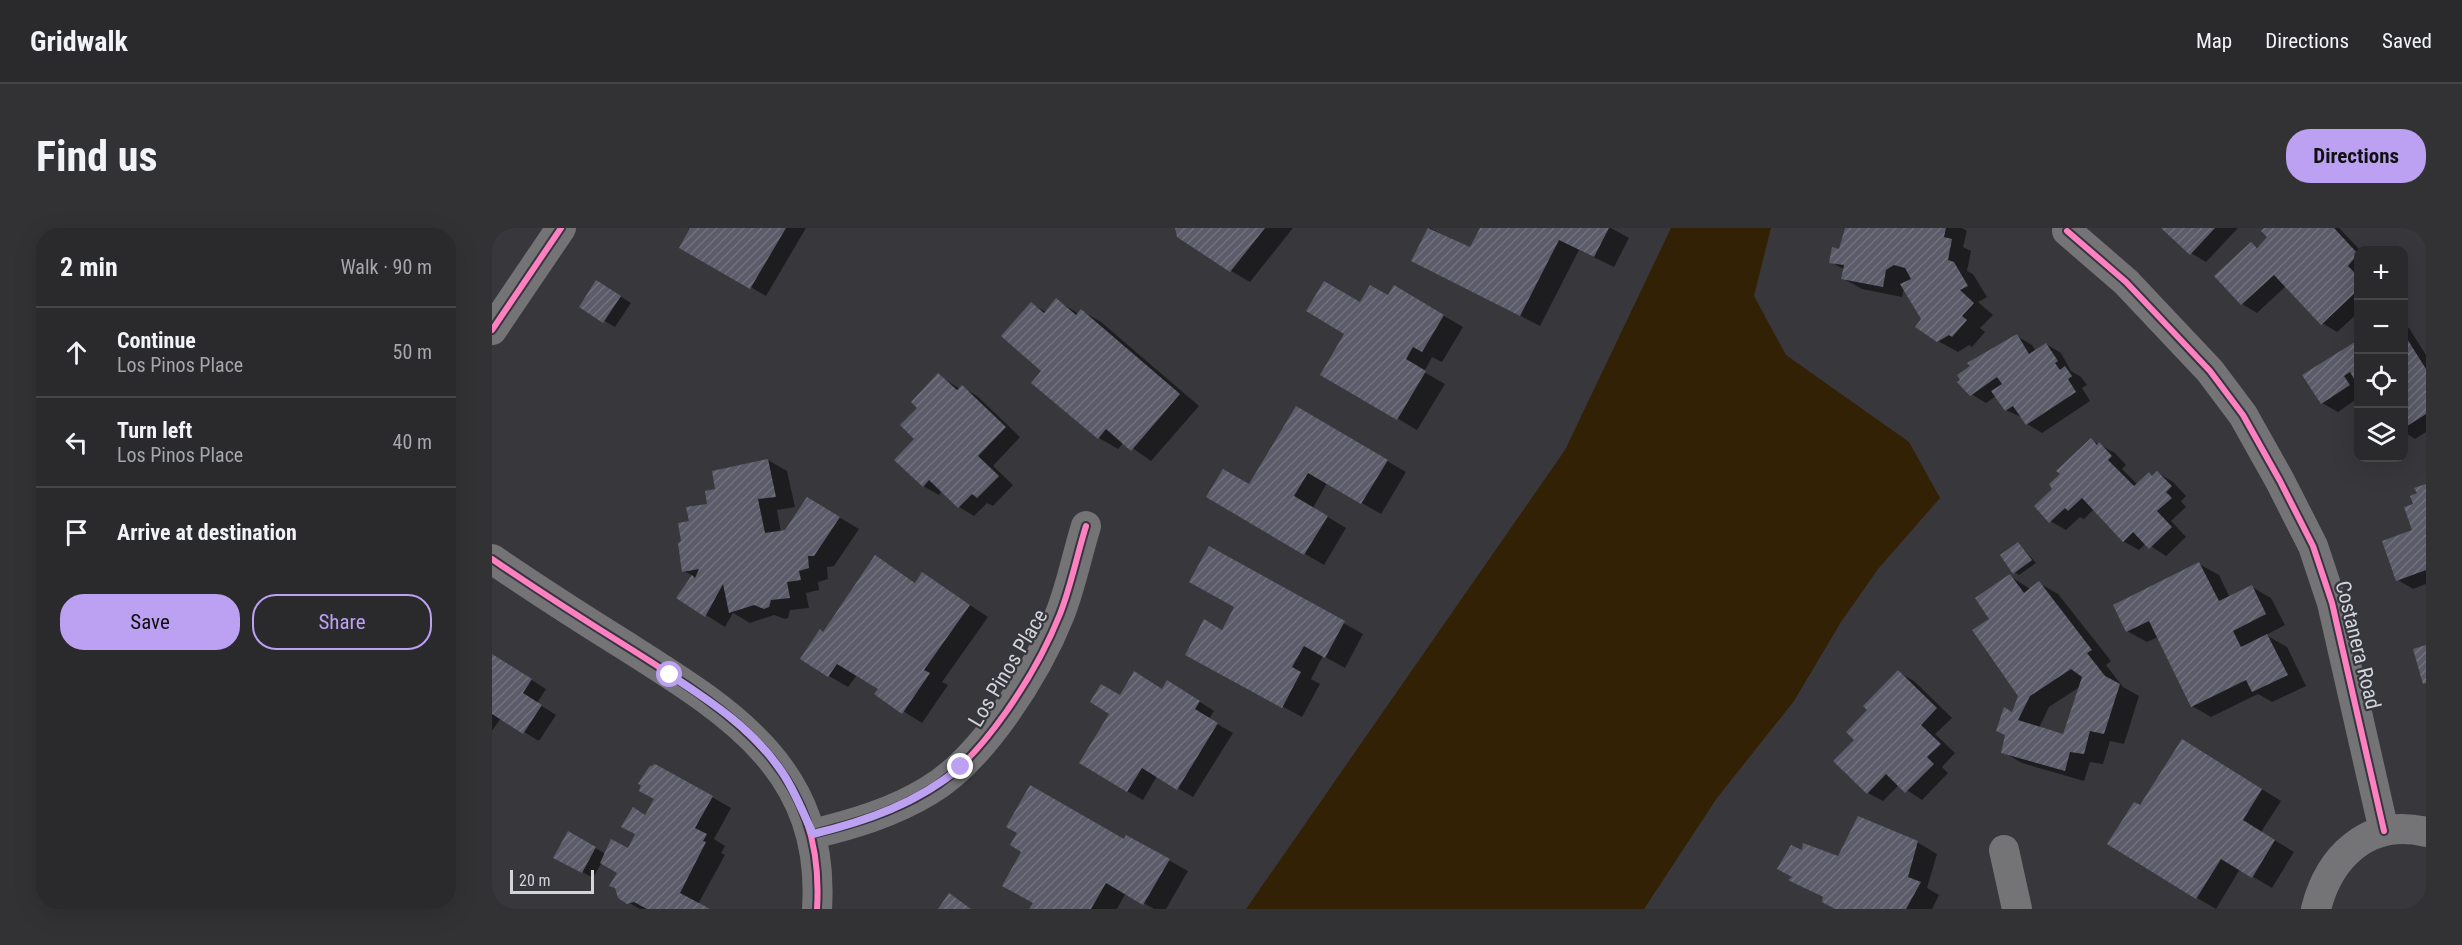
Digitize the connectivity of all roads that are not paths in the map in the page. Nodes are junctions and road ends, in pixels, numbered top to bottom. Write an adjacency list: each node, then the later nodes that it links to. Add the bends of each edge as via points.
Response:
1 (561, 228): 3 (street)
2 (2067, 231): 6 (street, Costanera Road, via 2126,282 2210,371 2243,416 2275,471 2324,575)
3 (492, 330)
4 (1086, 526): 8 (street, Los Pinos Place, via 1052,632 1013,700 975,753 946,779 907,802 856,824)
5 (492, 559): 8 (street, via 733,719 782,772)
6 (2384, 831): 7 (street); 12 (street, via 2359,842 2338,859 2323,882)
7 (2426, 832)
8 (813, 834): 10 (street, via 819,875)
9 (2004, 850): 11 (street)
10 (817, 909)
11 (2018, 909)
12 (2316, 909)

